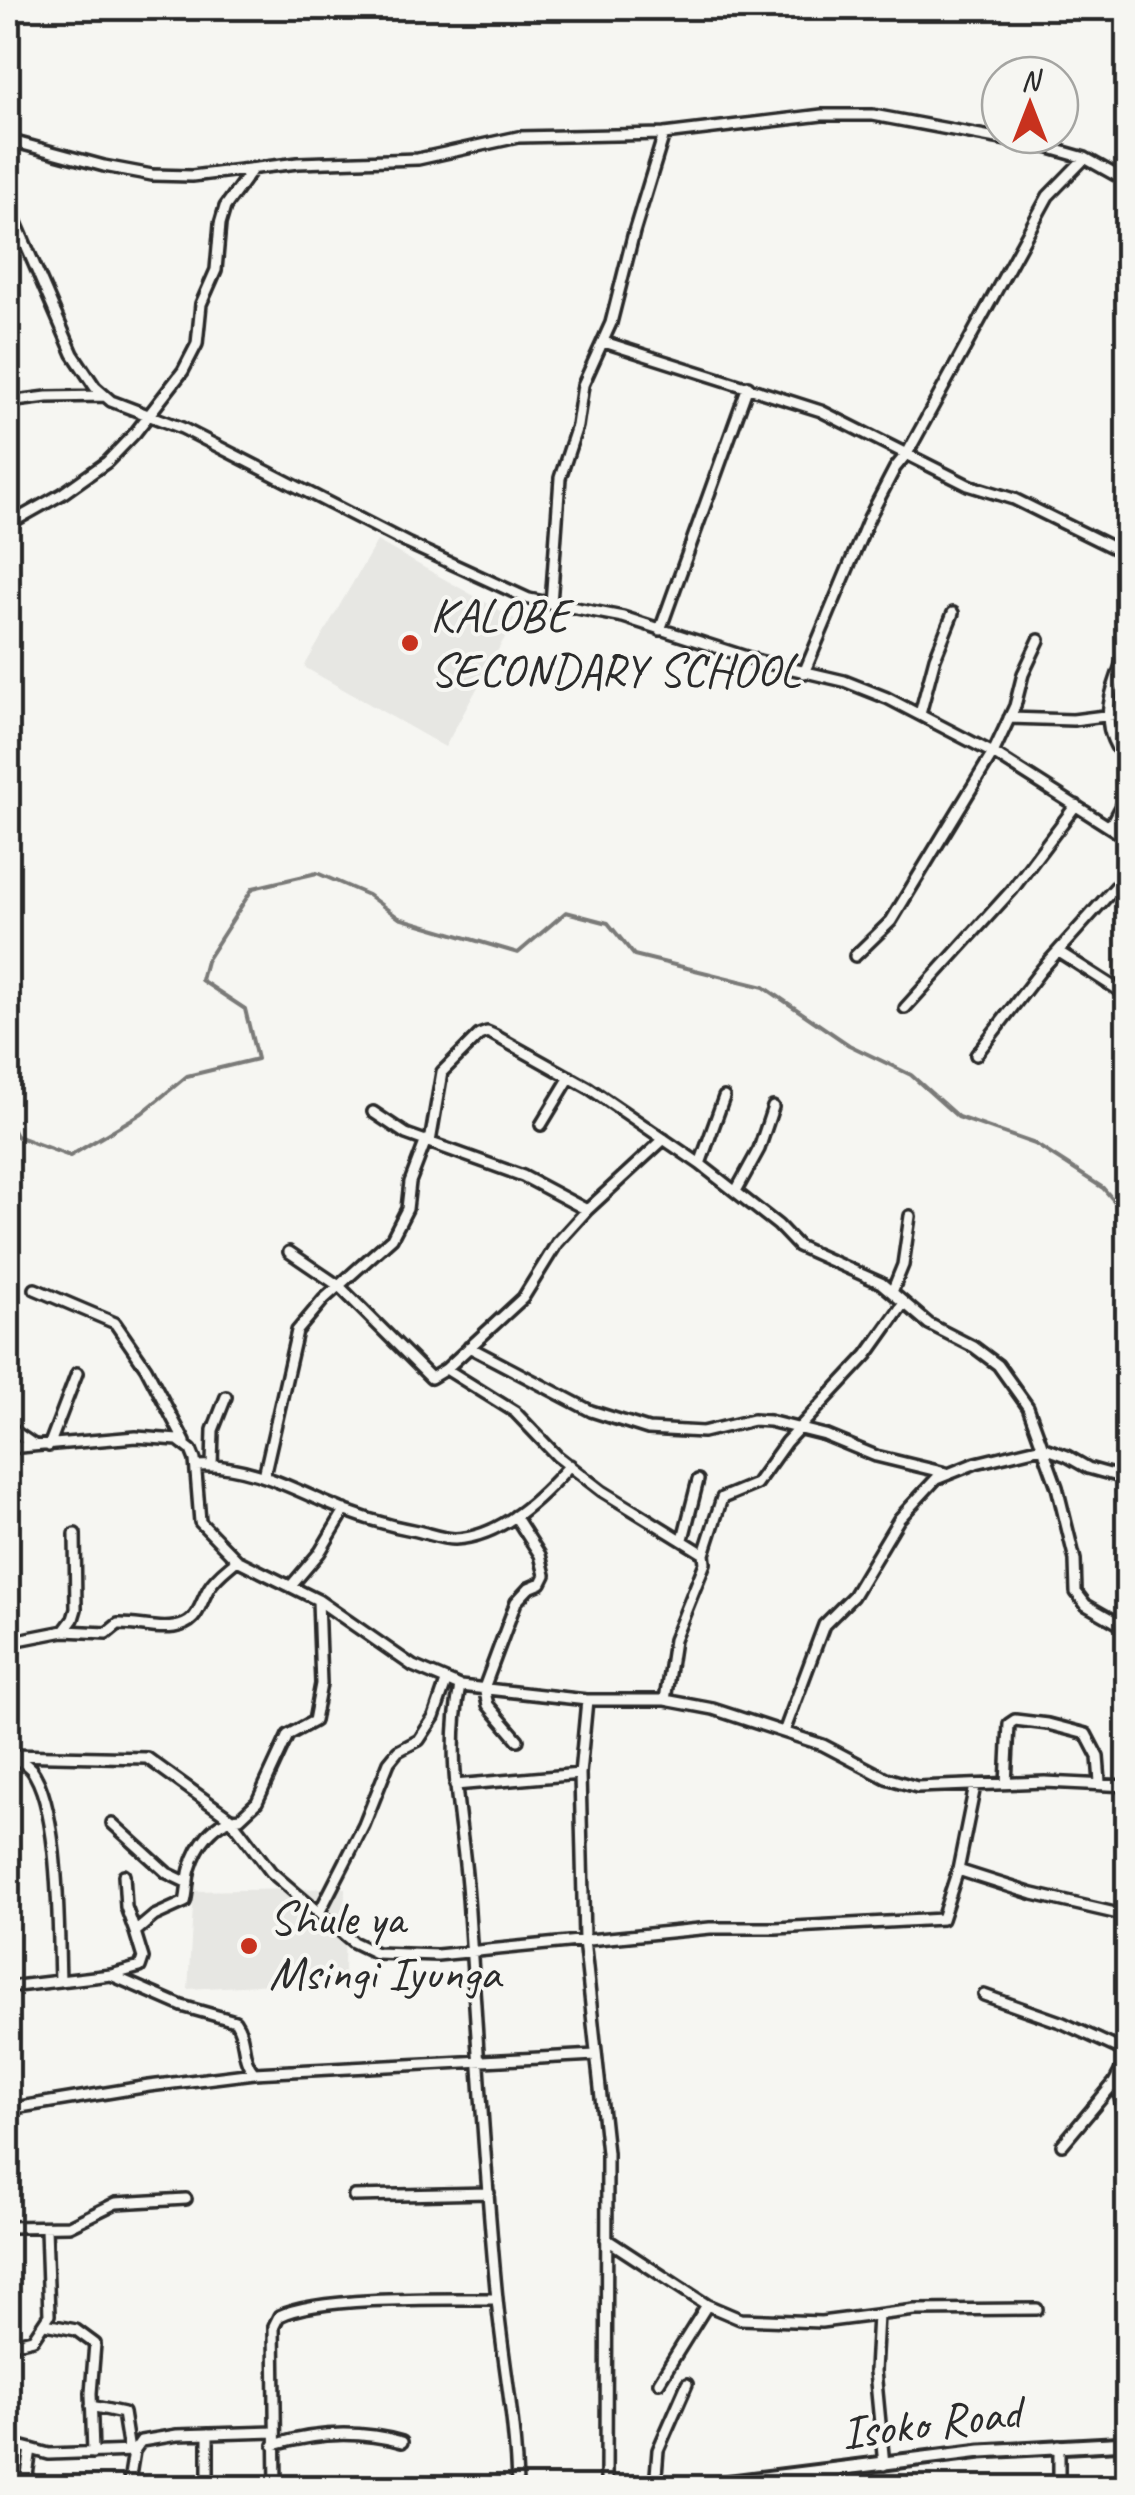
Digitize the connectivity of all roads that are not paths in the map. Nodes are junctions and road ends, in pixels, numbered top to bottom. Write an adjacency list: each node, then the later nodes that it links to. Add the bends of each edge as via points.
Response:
1 (664, 134): 3 (street, via 874,115); 4 (street, via 518,137 418,159); 7 (street)
2 (8, 140): 4 (street, via 152,175)
3 (1085, 158): 5 (street); 12 (street, via 1048,196)
4 (251, 171): 11 (street, via 222,215 196,344)
5 (1128, 182)
6 (8, 204): 9 (street, via 57,322)
7 (604, 342): 8 (street); 15 (street, via 583,385 558,491)
8 (748, 386): 12 (street); 17 (street)
9 (104, 396): 10 (street); 11 (street)
10 (8, 402)
11 (150, 414): 13 (street, via 107,462); 15 (street, via 409,544)
12 (908, 452): 14 (street); 21 (street, via 869,518)
13 (14, 520)
14 (1128, 555)
15 (550, 604): 17 (street)
16 (953, 614): 22 (street)
17 (660, 630): 21 (street)
18 (1039, 640): 25 (street)
19 (1128, 644): 20 (street)
20 (1126, 658): 24 (street)
21 (804, 672): 22 (street)
22 (920, 714): 26 (street)
23 (1128, 714): 24 (street)
24 (1105, 716): 25 (street); 27 (street)
25 (1010, 718): 26 (street)
26 (993, 754): 29 (street); 34 (street, via 891,921)
27 (1128, 762)
28 (1128, 792): 30 (street)
29 (1076, 805): 30 (street); 36 (street, via 1012,890)
30 (1110, 826): 31 (street)
31 (1128, 839)
32 (1128, 873): 33 (street)
33 (1059, 952): 35 (street); 37 (street)
34 (855, 956)
35 (1128, 996)
36 (905, 1008)
37 (976, 1054)
38 (570, 1077): 42 (street); 43 (street); 44 (street, via 483,1033 442,1072)
39 (724, 1097): 45 (street)
40 (773, 1107): 46 (street)
41 (373, 1112): 44 (street)
42 (541, 1125)
43 (664, 1139): 45 (street); 47 (street)
44 (428, 1141): 47 (street, via 523,1176); 50 (street, via 398,1228)
45 (700, 1164): 46 (street)
46 (736, 1192): 52 (street, via 798,1246)
47 (587, 1210): 54 (street, via 551,1250 523,1298)
48 (910, 1216): 52 (street)
49 (289, 1252): 50 (street)
50 (338, 1286): 55 (street, via 431,1378); 69 (street, via 297,1331)
51 (35, 1289): 60 (street, via 116,1323)
52 (892, 1292): 53 (street)
53 (904, 1303): 59 (street, via 851,1374); 63 (street, via 998,1365 1028,1407)
54 (469, 1348): 55 (street); 59 (street, via 591,1410 648,1430 702,1432 753,1420)
55 (446, 1369): 66 (street, via 516,1412)
56 (76, 1373): 62 (street)
57 (226, 1397): 65 (street, via 210,1442)
58 (8, 1427): 61 (street)
59 (797, 1429): 68 (street); 76 (street, via 756,1484 722,1498)
60 (186, 1445): 62 (street, via 136,1437); 67 (street)
61 (36, 1446): 62 (street); 64 (street)
62 (49, 1446)
63 (1042, 1447): 68 (street); 70 (street); 80 (street, via 1058,1487 1076,1592)
64 (8, 1448)
65 (212, 1465): 67 (street); 69 (street)
66 (570, 1465): 73 (street); 75 (street)
67 (196, 1466): 77 (street, via 200,1522)
68 (946, 1473): 88 (street, via 899,1519 864,1581 824,1625)
69 (264, 1476): 72 (street)
70 (1128, 1479)
71 (698, 1480): 75 (street)
72 (346, 1510): 73 (street, via 451,1539); 78 (street)
73 (516, 1516): 85 (street, via 545,1575 516,1602)
74 (75, 1534): 81 (street, via 76,1609)
75 (682, 1539): 76 (street)
76 (704, 1554): 87 (street, via 674,1640)
77 (237, 1560): 78 (street); 81 (street, via 217,1577 188,1622 159,1628 118,1624 101,1634)
78 (291, 1586): 79 (street)
79 (318, 1600): 83 (street); 97 (street, via 321,1684 314,1721 288,1735 258,1802)
80 (1128, 1629)
81 (64, 1631): 82 (street)
82 (8, 1642)
83 (446, 1682): 84 (street); 103 (street, via 418,1740 389,1762)
84 (460, 1686): 85 (street); 94 (street, via 452,1736)
85 (484, 1688): 86 (street); 89 (street, via 488,1705)
86 (586, 1700): 87 (street); 91 (street)
87 (665, 1700): 88 (street)
88 (784, 1732): 95 (street, via 901,1784)
89 (518, 1740)
90 (8, 1756): 97 (street, via 139,1756); 108 (street, via 32,1771 45,1804)
91 (580, 1774): 94 (street); 105 (street)
92 (1100, 1782): 93 (street); 93 (street, via 1098,1757 1086,1734 1015,1720 1009,1724); 96 (street)
93 (1006, 1784): 95 (street)
94 (455, 1785): 106 (street)
95 (975, 1786): 99 (street)
96 (1128, 1786)
97 (230, 1818): 101 (street, via 206,1836); 103 (street, via 271,1872)
98 (112, 1823): 101 (street, via 167,1874)
99 (958, 1870): 102 (street, via 1034,1894); 105 (street, via 942,1919)
100 (124, 1875): 104 (street)
101 (188, 1883): 104 (street, via 185,1902)
102 (1128, 1911)
103 (319, 1913): 106 (street, via 376,1953)
104 (135, 1932): 107 (street, via 140,1967)
105 (584, 1940): 106 (street); 111 (street)
106 (471, 1951): 113 (street)
107 (111, 1975): 108 (street); 114 (street, via 235,2022)
108 (60, 1980): 109 (street)
109 (8, 1987)
110 (984, 1995): 112 (street)
111 (596, 2055): 113 (street); 124 (street, via 606,2132)
112 (1128, 2055): 115 (street)
113 (480, 2062): 114 (street); 119 (street)
114 (254, 2073): 116 (street)
115 (1120, 2089): 117 (street); 118 (street)
116 (8, 2109)
117 (1128, 2135)
118 (1062, 2146)
119 (489, 2193): 120 (street); 125 (street)
120 (354, 2196)
121 (186, 2199): 123 (street, via 116,2203 81,2222)
122 (8, 2227): 123 (street)
123 (46, 2228): 129 (street)
124 (606, 2239): 126 (street); 151 (street)
125 (497, 2299): 134 (street, via 419,2299 283,2314 274,2326); 150 (street)
126 (707, 2305): 128 (street, via 763,2321); 131 (street)
127 (1038, 2309): 128 (street)
128 (878, 2316): 144 (street, via 875,2372)
129 (46, 2324): 130 (street, via 33,2339); 133 (street, via 76,2330 95,2344)
130 (8, 2345)
131 (659, 2382)
132 (687, 2384): 152 (street, via 658,2450)
133 (91, 2406): 142 (street, via 123,2413); 143 (street)
134 (274, 2432): 135 (street); 139 (street)
135 (208, 2434): 142 (street, via 141,2440); 148 (street)
136 (402, 2442): 139 (street, via 330,2434)
137 (1128, 2442): 140 (street, Isoko Road)
138 (8, 2443): 141 (street)
139 (274, 2445): 149 (street)
140 (1059, 2445): 144 (street, Isoko Road); 154 (street)
141 (31, 2450): 143 (street); 146 (street)
142 (132, 2451): 143 (street); 147 (street)
143 (92, 2453)
144 (884, 2465): 145 (street, Isoko Road)
145 (731, 2485): 153 (street, Isoko Road)
146 (25, 2488)
147 (128, 2488)
148 (208, 2488)
149 (276, 2488)
150 (517, 2488)
151 (606, 2488)
152 (655, 2488)
153 (684, 2488)
154 (1059, 2488)

